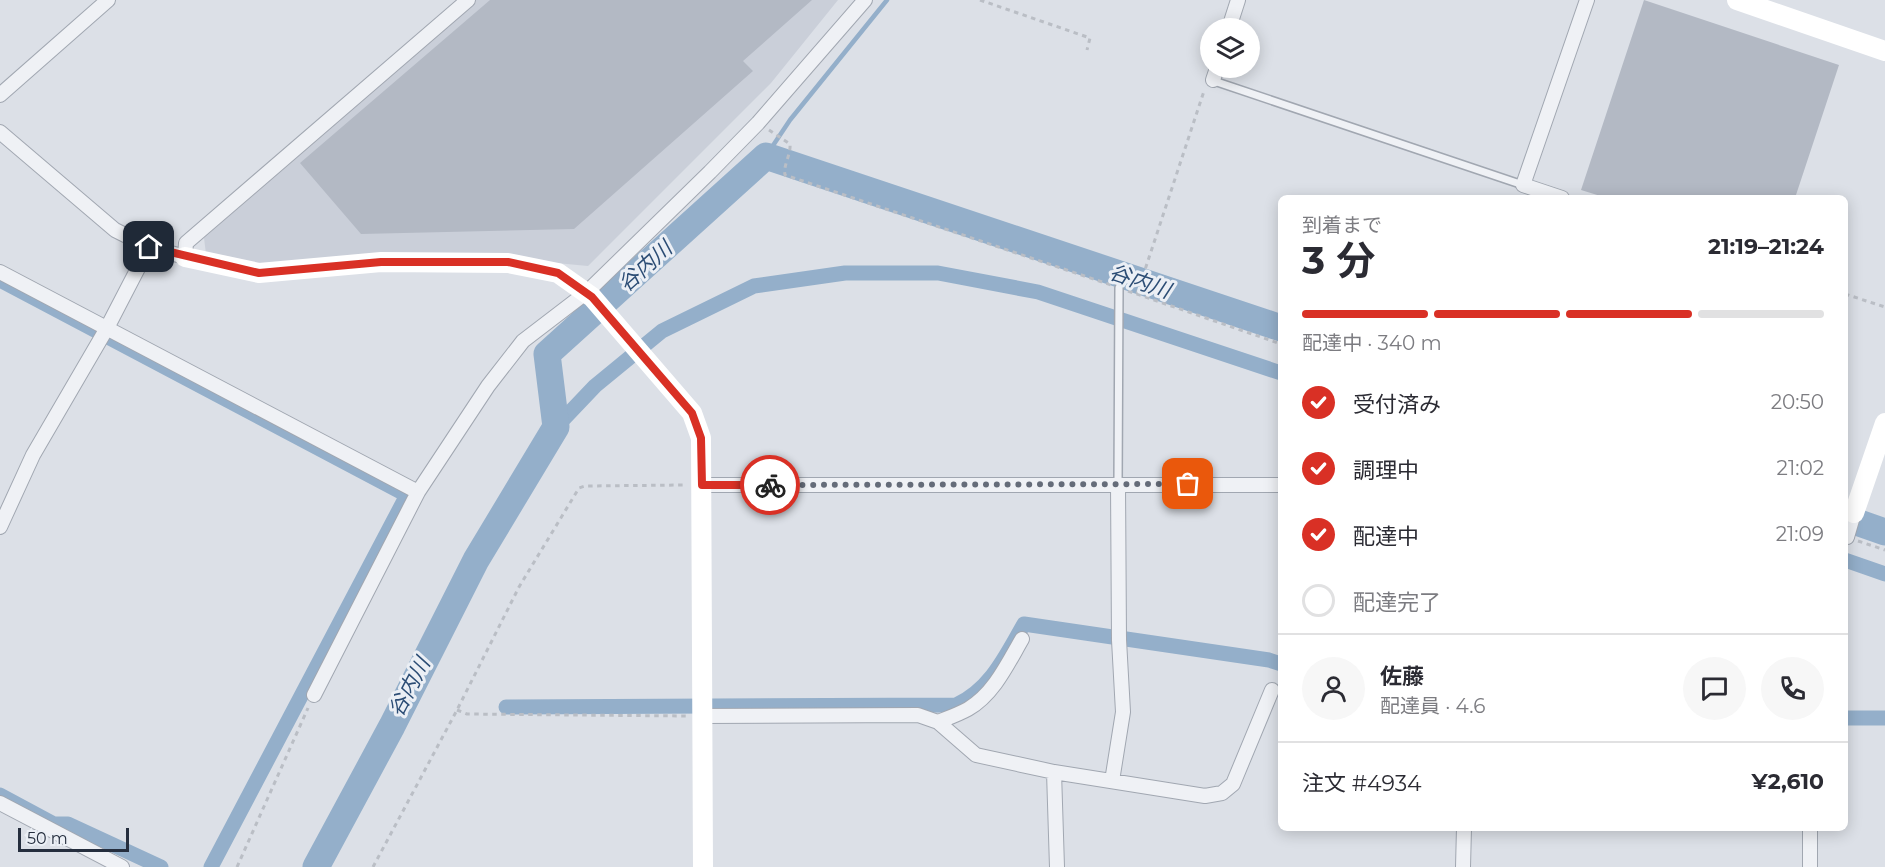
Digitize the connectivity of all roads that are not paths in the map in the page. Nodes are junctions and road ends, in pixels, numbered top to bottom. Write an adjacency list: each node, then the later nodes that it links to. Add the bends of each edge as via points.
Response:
1 (108, 0): 10 (street)
2 (468, 0): 15 (street, via 186,243)
3 (865, 0): 18 (street, via 758,123)
4 (1238, 0): 7 (street)
5 (1587, 0): 12 (street)
6 (1737, 0): 8 (street)
7 (1232, 18)
8 (1885, 51)
9 (1221, 78): 12 (lane)
10 (0, 95)
11 (0, 132): 14 (street, via 115,230)
12 (1523, 185): 13 (street)
13 (1553, 195)
14 (149, 247): 15 (street); 19 (street)
15 (185, 257): 18 (street, via 259,273 381,262 508,262 558,273)
16 (0, 272): 19 (street)
17 (1119, 288): 21 (lane)
18 (589, 294): 22 (street, via 692,413 701,438); 24 (street, via 523,341 488,386)
19 (107, 328): 24 (street); 25 (street, via 33,455)
20 (1885, 423): 26 (street)
21 (1118, 484): 22 (street); 23 (street); 33 (street, via 1123,712)
22 (702, 485): 30 (street)
23 (1278, 485)
24 (418, 492): 29 (street)
25 (0, 526)
26 (1848, 530)
27 (1022, 639): 31 (street, via 985,695 970,708)
28 (1272, 690): 33 (street, via 1233,784 1222,793 1205,796)
29 (314, 695)
30 (703, 716): 31 (street, via 918,715); 38 (street)
31 (938, 722): 32 (street, via 976,755)
32 (1054, 772): 33 (street); 39 (street)
33 (1112, 781)
34 (0, 803): 37 (street)
35 (1464, 831): 40 (street)
36 (1810, 831): 41 (street)
37 (122, 867)
38 (703, 867)
39 (1057, 867)
40 (1463, 867)
41 (1810, 867)

